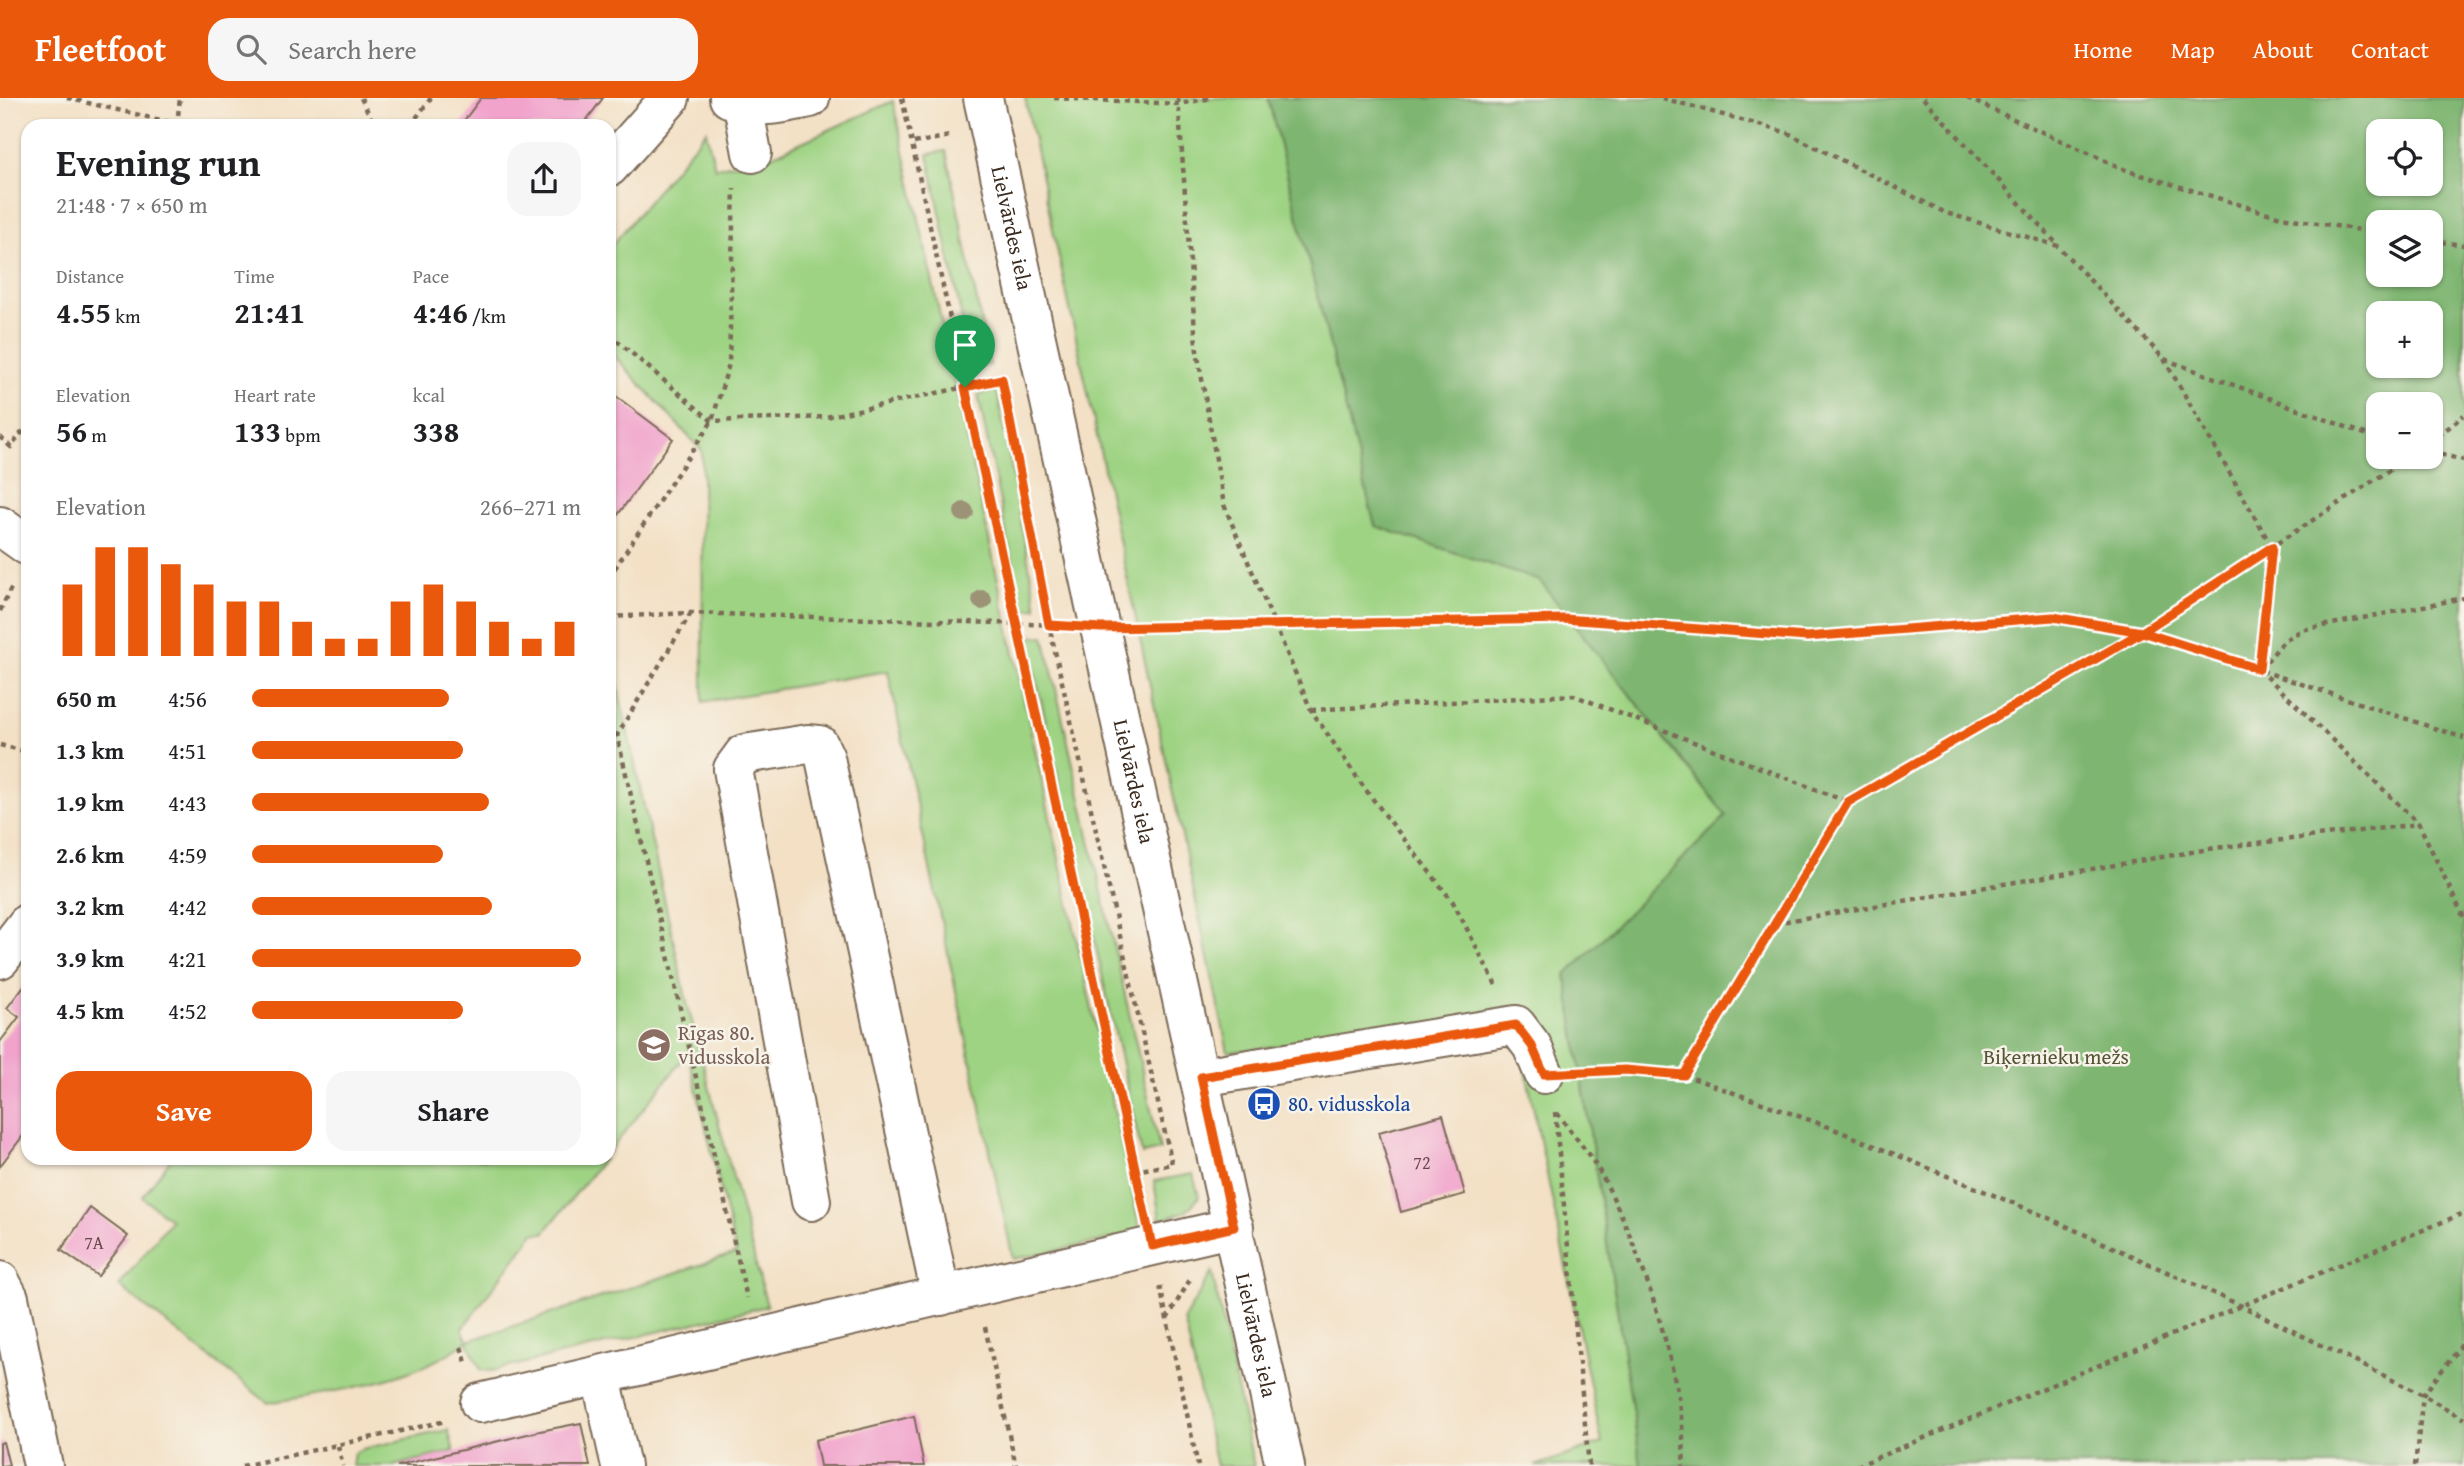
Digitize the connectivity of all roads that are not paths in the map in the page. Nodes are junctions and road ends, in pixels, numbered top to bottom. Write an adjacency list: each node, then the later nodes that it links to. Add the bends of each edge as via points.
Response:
1 (670, 98): 6 (street)
2 (810, 98): 4 (street, via 763,107)
3 (983, 98): 12 (street, Lielvārdes iela)
4 (736, 101): 5 (street)
5 (752, 153)
6 (616, 159)
7 (0, 526): 8 (street)
8 (21, 541)
9 (21, 932): 10 (street)
10 (0, 959)
11 (1544, 1074): 12 (street, via 1516,1025)
12 (1201, 1077): 14 (street, Lielvārdes iela)
13 (811, 1201): 16 (street, via 733,769 744,754 808,744 819,745 825,758)
14 (1234, 1227): 16 (street, via 1177,1252); 21 (street, Lielvārdes iela)
15 (0, 1281): 19 (street, via 9,1298)
16 (941, 1296): 17 (street)
17 (601, 1377): 18 (street); 20 (street)
18 (480, 1403)
19 (43, 1466)
20 (621, 1466)
21 (1285, 1466)

